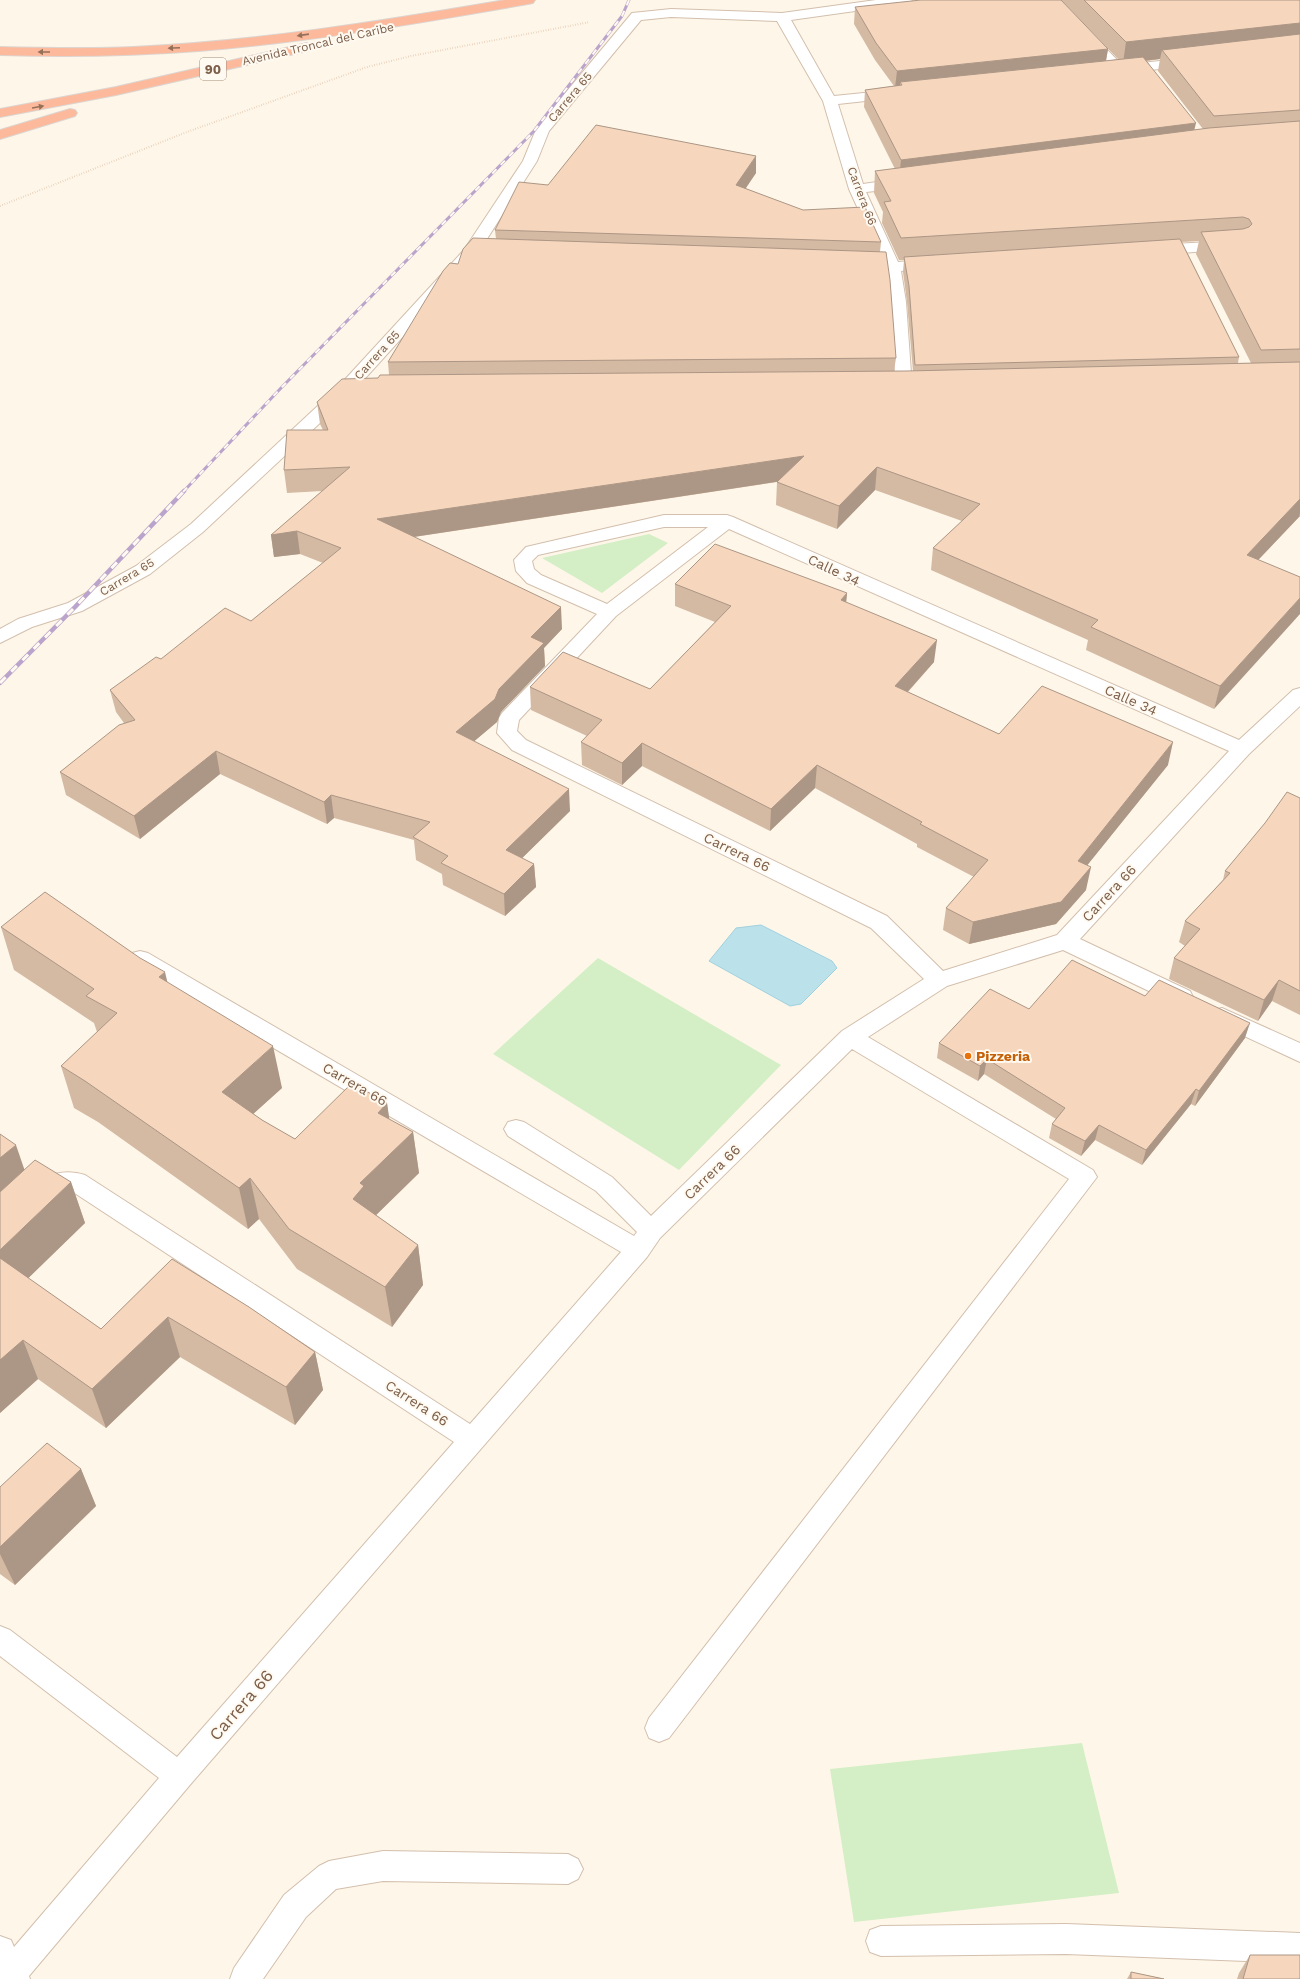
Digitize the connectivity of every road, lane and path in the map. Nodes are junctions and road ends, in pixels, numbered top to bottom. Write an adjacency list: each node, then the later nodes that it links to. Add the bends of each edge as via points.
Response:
1 (528, 0): 5 (highway, Avenida Troncal del Caribe / 90)
2 (905, 0): 4 (street)
3 (1051, 0): 10 (street)
4 (782, 17): 15 (street, Carrera 66); 27 (street, Carrera 65, via 671,14 637,16 542,130 530,161 477,253)
5 (425, 19): 7 (highway, Avenida Troncal del Caribe / 90, one-way to 7, via 217,46 96,52); 12 (highway, Avenida Troncal del Caribe / 90)
6 (591, 22): 20 (path, via 411,56 367,67 187,132)
7 (0, 51)
8 (1199, 61): 9 (street)
9 (1145, 67): 10 (street); 13 (street)
10 (1118, 69): 11 (street)
11 (1102, 71)
12 (202, 72): 16 (highway, Avenida Troncal del Caribe / 90, one-way to 12); 17 (highway)
13 (1154, 79)
14 (908, 92): 15 (street)
15 (830, 100): 19 (street, Carrera 66)
16 (0, 113)
17 (0, 134)
18 (920, 181): 19 (street)
19 (857, 189): 25 (street, Carrera 66)
20 (0, 206)
21 (1238, 245): 22 (street, via 1188,256)
22 (1144, 251)
23 (947, 263): 25 (street)
24 (844, 265): 25 (street)
25 (892, 267): 26 (street, Carrera 66, via 898,302)
26 (904, 387)
27 (344, 391): 28 (street); 31 (street, Carrera 65, via 197,528 143,570 75,607 25,623)
28 (368, 391)
29 (728, 521): 30 (street); 30 (street, via 664,522 532,551 523,560 525,571 534,579); 33 (street, Calle 34)
30 (609, 612): 36 (street, Carrera 66, via 509,718 507,733 519,745 879,922)
31 (0, 637)
32 (1300, 695): 33 (street, Carrera 66)
33 (1242, 749): 34 (street, Carrera 66)
34 (1065, 941): 36 (street, Carrera 66); 38 (street)
35 (119, 947): 41 (street, Carrera 66)
36 (939, 980): 37 (street, Carrera 66)
37 (850, 1037): 41 (street, Carrera 66); 44 (street, via 1086,1177)
38 (1300, 1053)
39 (516, 1129): 41 (street, via 604,1184)
40 (0, 1229): 42 (street, Carrera 66, via 45,1188 56,1183 77,1182)
41 (645, 1240): 42 (street, Carrera 66)
42 (473, 1440): 45 (street, Carrera 66)
43 (0, 1640): 45 (street)
44 (659, 1728)
45 (179, 1776): 49 (street, Carrera 66)
46 (568, 1869): 50 (street, via 383,1866 329,1876 295,1906)
47 (881, 1941): 48 (street, via 1066,1939)
48 (1300, 1948)
49 (9, 1968)
50 (245, 1979)

